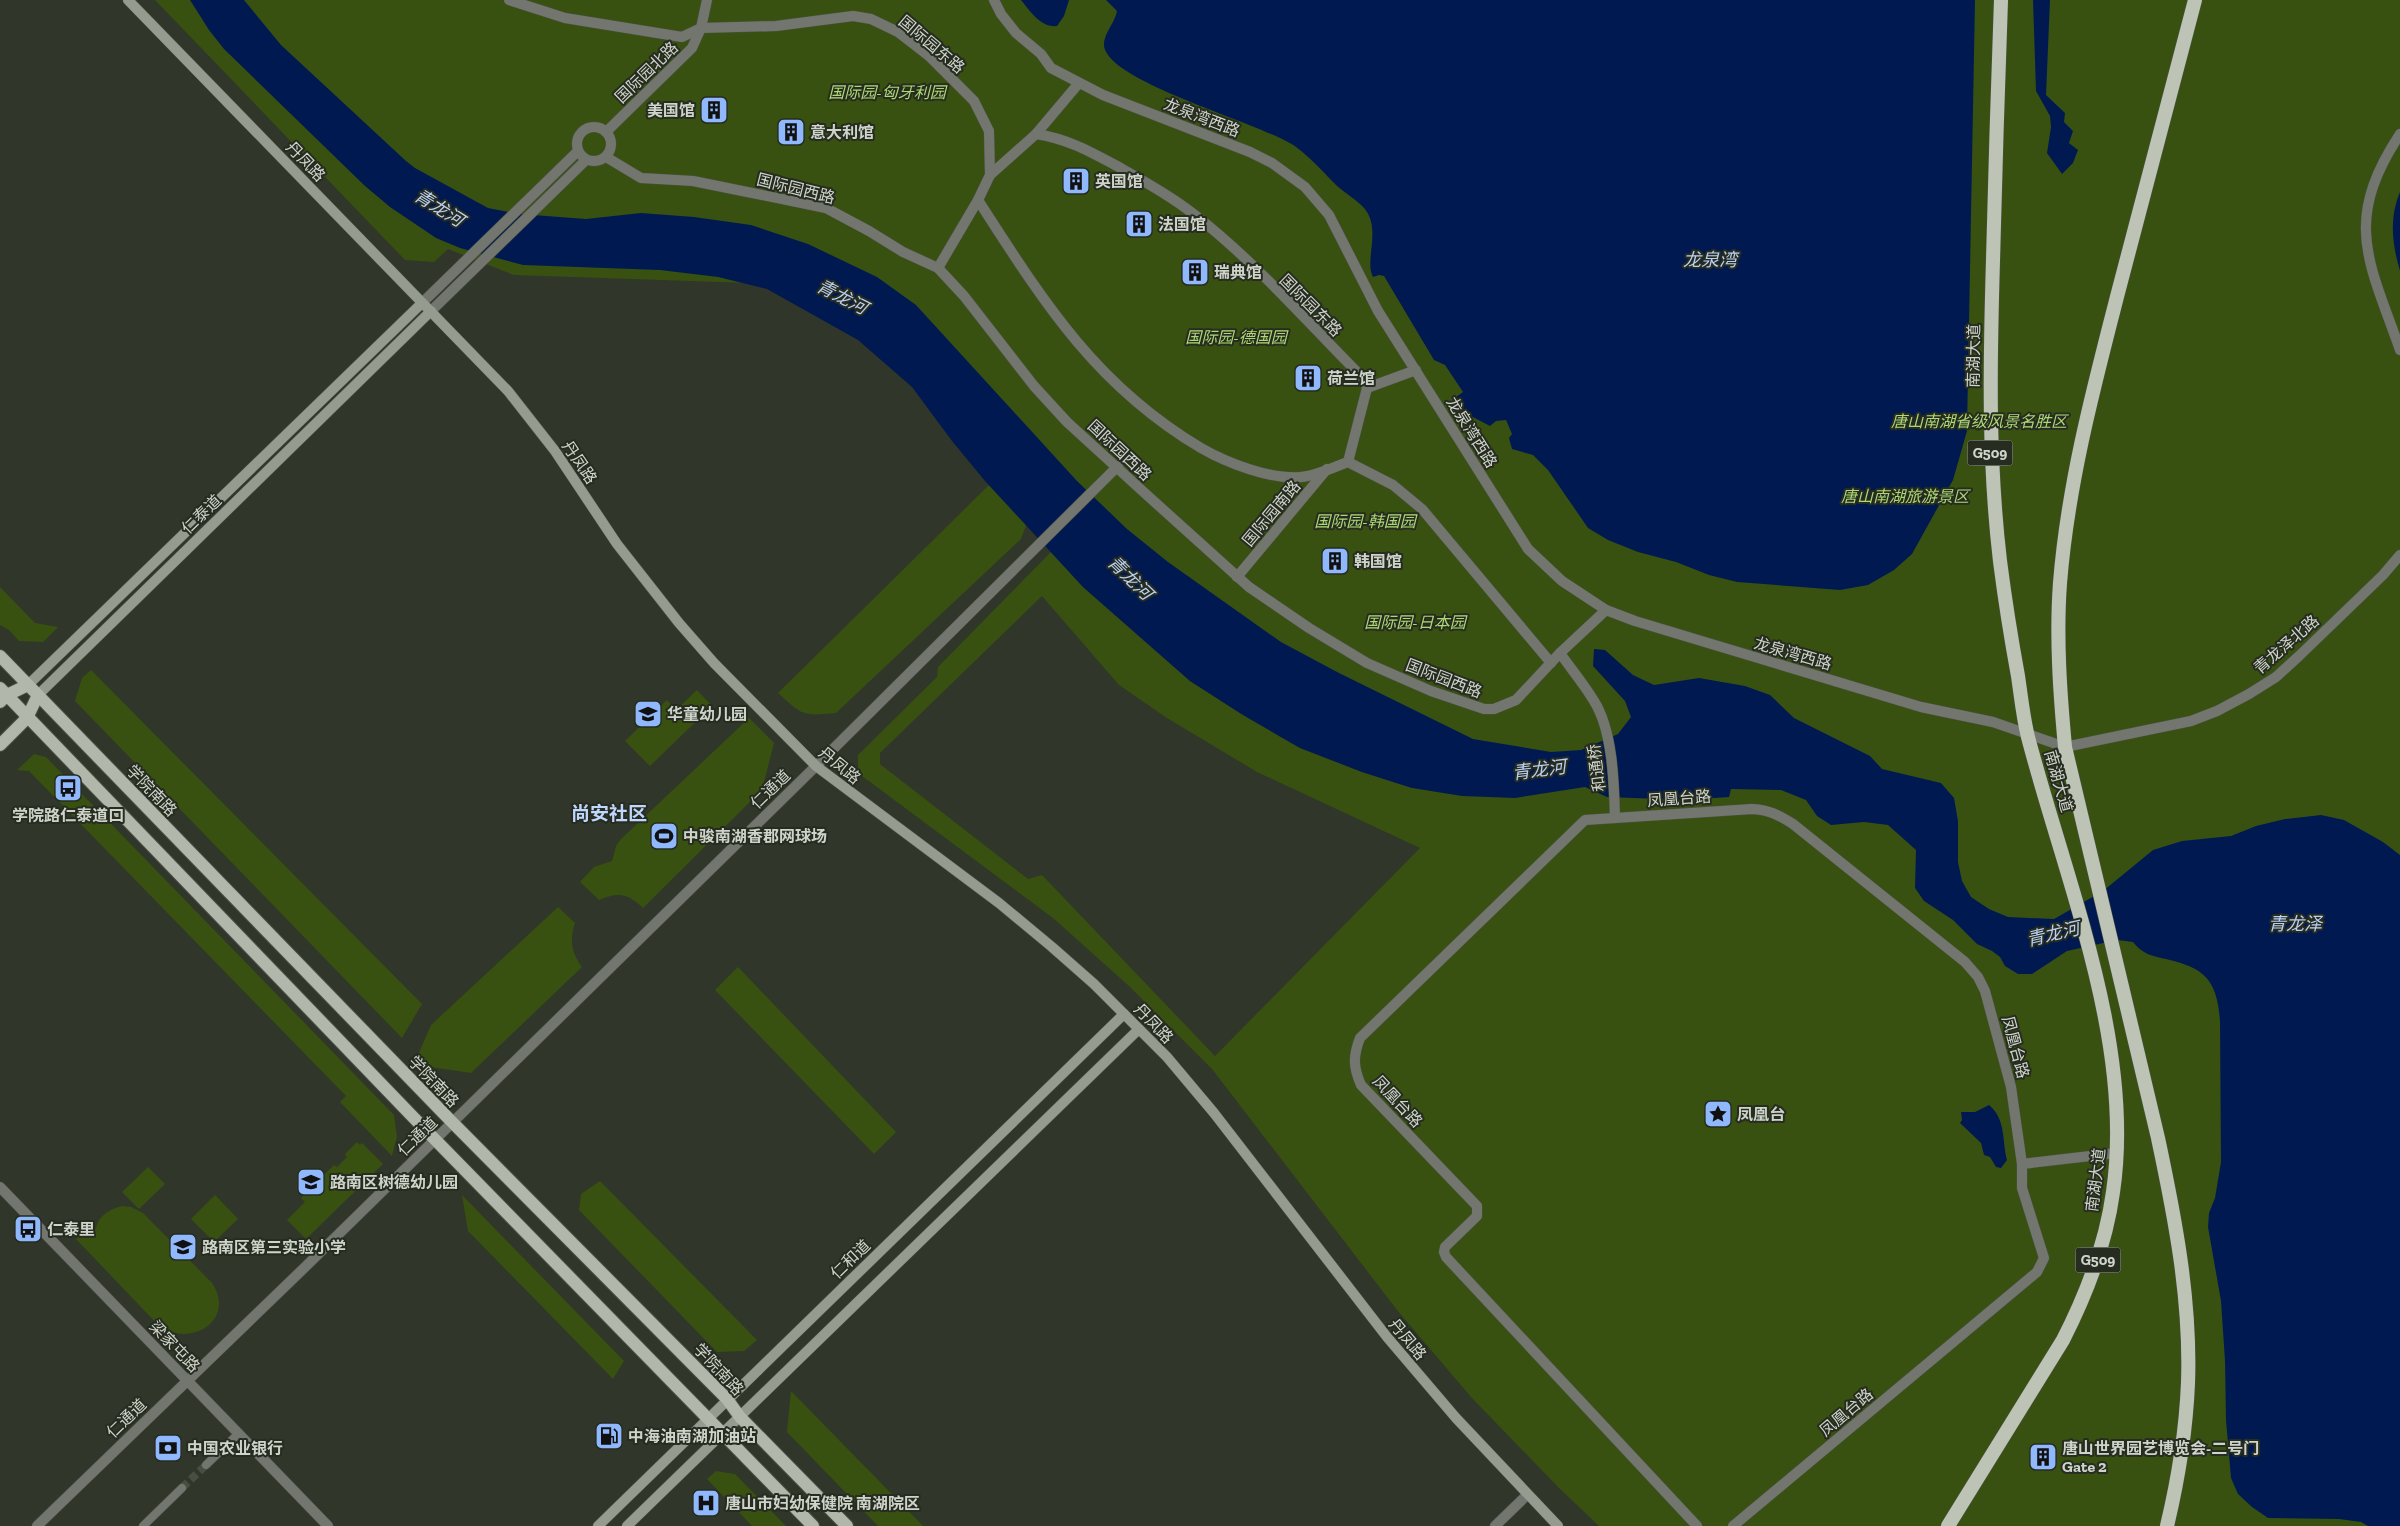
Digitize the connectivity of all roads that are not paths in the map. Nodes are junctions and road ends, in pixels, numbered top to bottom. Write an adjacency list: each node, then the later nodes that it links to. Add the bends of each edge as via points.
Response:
1 (128, 0): 18 (main road, 丹凤路)
2 (509, 0): 7 (street, 国际园东路, via 565,18 672,35 682,36)
3 (707, 0): 7 (street, 国际园北路)
4 (994, 0): 8 (street, 龙泉湾西路, via 1016,33 1041,54 1051,68)
5 (2001, 0): 36 (highway, 南湖大道 / G509, via 1990,349 1990,460 2000,561)
6 (2195, 0): 38 (highway, 南湖大道, via 2090,401 2071,500 2060,583 2060,693)
7 (701, 28): 9 (street, 国际园北路, via 692,48); 15 (street, 国际园东路, via 776,26 853,16 887,25 929,56 974,101 989,131)
8 (1079, 83): 10 (street); 21 (street, 龙泉湾西路, via 1250,152 1272,163 1305,187 1329,215 1378,311)
9 (606, 132): 12 (street, via 592,126 582,131 576,140); 13 (street, via 611,142)
10 (1036, 134): 15 (street); 22 (street, 国际园东路, via 1060,137 1089,151 1189,211 1225,240 1363,378)
11 (2400, 134): 20 (street, via 2375,178 2367,207 2365,232 2372,274)
12 (578, 151): 14 (street); 18 (street)
13 (606, 156): 14 (street, via 596,161); 17 (street, 国际园西路, via 642,178 693,181 826,208)
14 (586, 160): 19 (street)
15 (990, 175): 16 (street, 国际园东路)
16 (978, 200): 17 (street, 国际园东路); 25 (street, via 1041,297 1088,356 1142,408 1211,454 1242,468 1301,477)
17 (938, 268): 24 (street, 国际园西路, via 1034,386 1067,422)
18 (422, 303): 19 (main road, 丹凤路); 32 (main road, 仁泰道)
19 (431, 311): 34 (main road, 仁泰道); 39 (main road, 丹凤路, via 535,424 617,544 678,623)
20 (2400, 350)
21 (1416, 370): 22 (street); 28 (street, 龙泉湾西路, via 1528,549 1562,581)
22 (1367, 388): 23 (street)
23 (1348, 462): 25 (street); 31 (street, via 1393,486 1422,509)
24 (1118, 466): 27 (street, 国际园西路); 39 (street, 仁通道)
25 (1328, 469): 27 (street, 国际园南路)
26 (2400, 555): 38 (street, 青龙泽北路, via 2299,656 2276,677 2249,694 2191,720)
27 (1237, 577): 31 (street, 国际园西路, via 1309,628 1367,663 1484,709 1494,710 1516,700)
28 (1606, 610): 29 (street, 国际园西路); 36 (street, 龙泉湾西路, via 1797,671 1921,707 1993,722)
29 (1560, 653): 31 (street, 国际园西路); 40 (street, 和通桥, via 1595,702 1607,734)
30 (0, 656): 32 (main road, 学院南路)
31 (1552, 663)
32 (28, 685): 33 (main road, 仁泰道); 34 (main road, 学院南路)
33 (2, 695): 35 (main road)
34 (38, 695): 35 (main road, 仁泰道); 43 (main road, 学院南路)
35 (27, 718): 37 (main road, 仁泰道); 44 (main road)
36 (2027, 734): 38 (street); 45 (highway, 南湖大道 / G509, via 2074,897 2109,1035 2118,1116)
37 (0, 745)
38 (2065, 747): 69 (highway, 南湖大道, via 2158,1138 2182,1272 2188,1384 2175,1491)
39 (816, 766): 41 (main road, 丹凤路, via 1013,914); 43 (street, 仁通道)
40 (1615, 818): 46 (street, 凤凰台路, via 1743,809 1780,815 1965,962 1985,991 2011,1087); 66 (street, 凤凰台路, via 1585,820 1365,1032 1353,1055 1361,1085 1477,1206 1477,1216 1445,1247 1446,1257)
41 (1124, 1014): 42 (main road, 丹凤路); 49 (main road, 仁和道)
42 (1139, 1029): 50 (main road); 56 (main road, 丹凤路, via 1202,1097 1387,1337)
43 (452, 1122): 44 (street, 仁通道); 49 (main road, 学院南路)
44 (435, 1139): 48 (street, 仁通道); 51 (main road)
45 (2116, 1153): 46 (street); 68 (highway, 南湖大道 / G509, via 2114,1191 2104,1237 2093,1276 2077,1314)
46 (2022, 1164): 67 (street, 凤凰台路, via 2022,1188 2044,1258 2041,1267)
47 (0, 1187): 48 (street, 梁家屯路)
48 (187, 1380): 52 (street, 梁家屯路); 57 (street, 仁通道)
49 (727, 1399): 50 (main road, 学院南路); 51 (main road, 仁和道)
50 (740, 1417): 53 (main road); 63 (main road, 学院南路)
51 (707, 1418): 53 (main road); 60 (main road, 仁和道)
52 (239, 1433): 54 (street); 59 (street, 梁家屯路)
53 (722, 1434): 61 (main road); 62 (main road)
54 (206, 1465)
55 (182, 1488): 58 (street)
56 (1527, 1495): 64 (street); 65 (main road, 丹凤路)
57 (37, 1526)
58 (143, 1526)
59 (328, 1526)
60 (598, 1526)
61 (627, 1526)
62 (813, 1526)
63 (846, 1526)
64 (1495, 1526)
65 (1558, 1526)
66 (1697, 1526)
67 (1733, 1526)
68 (1948, 1526)
69 (2167, 1526)

